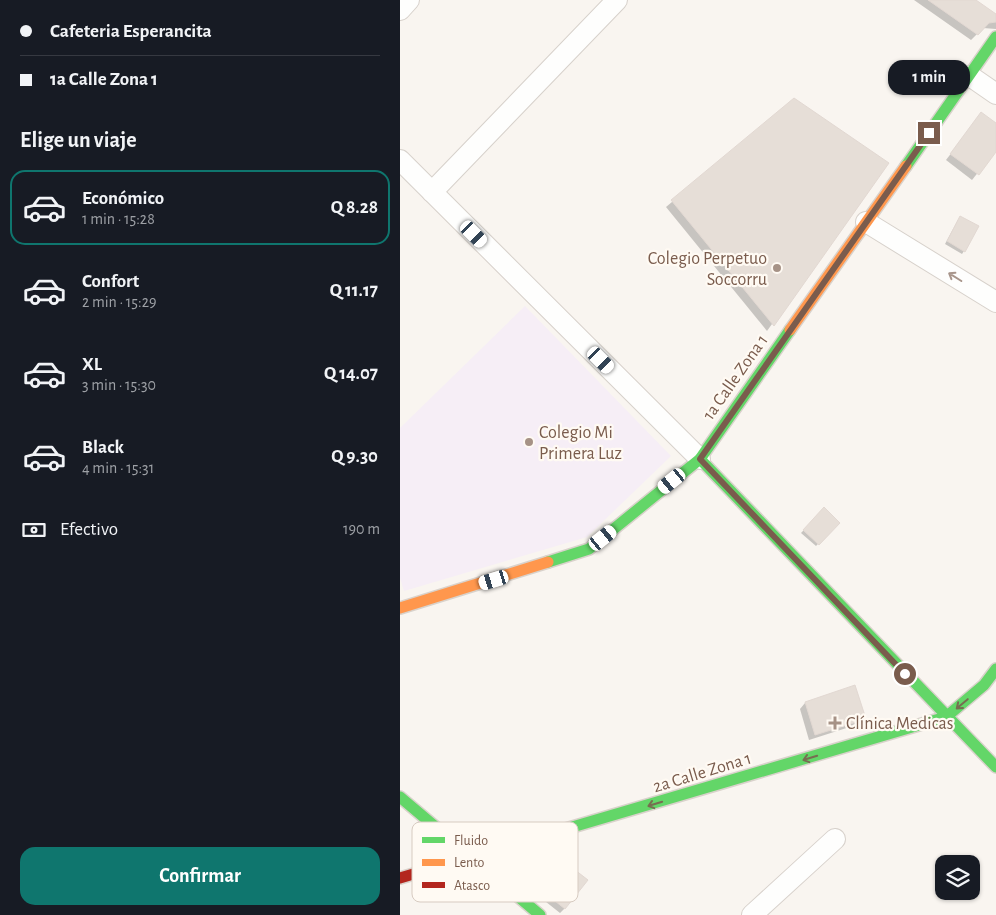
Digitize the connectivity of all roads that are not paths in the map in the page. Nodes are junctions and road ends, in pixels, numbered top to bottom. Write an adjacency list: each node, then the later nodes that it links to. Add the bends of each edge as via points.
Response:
1 (409, 0): 3 (street)
2 (617, 0): 8 (street)
3 (400, 10)
4 (996, 38): 5 (street, 1a Calle Zona 1)
5 (970, 76): 6 (street); 9 (street, 1a Calle Zona 1)
6 (996, 94)
7 (400, 160): 8 (street)
8 (432, 192): 11 (street)
9 (866, 222): 10 (street, one-way to 9); 11 (street, 1a Calle Zona 1)
10 (996, 302)
11 (700, 459): 12 (street, 1a Calle Zona 1, via 589,549); 14 (street)
12 (400, 608)
13 (996, 669): 14 (street, 2a Calle Zona 1, one-way to 14, via 984,686)
14 (946, 717): 15 (street); 18 (street, 2a Calle Zona 1, one-way to 18)
15 (996, 767)
16 (400, 797): 17 (street)
17 (431, 822)
18 (578, 827)
19 (835, 839): 22 (street)
20 (525, 902): 21 (street)
21 (540, 915)
22 (752, 915)

